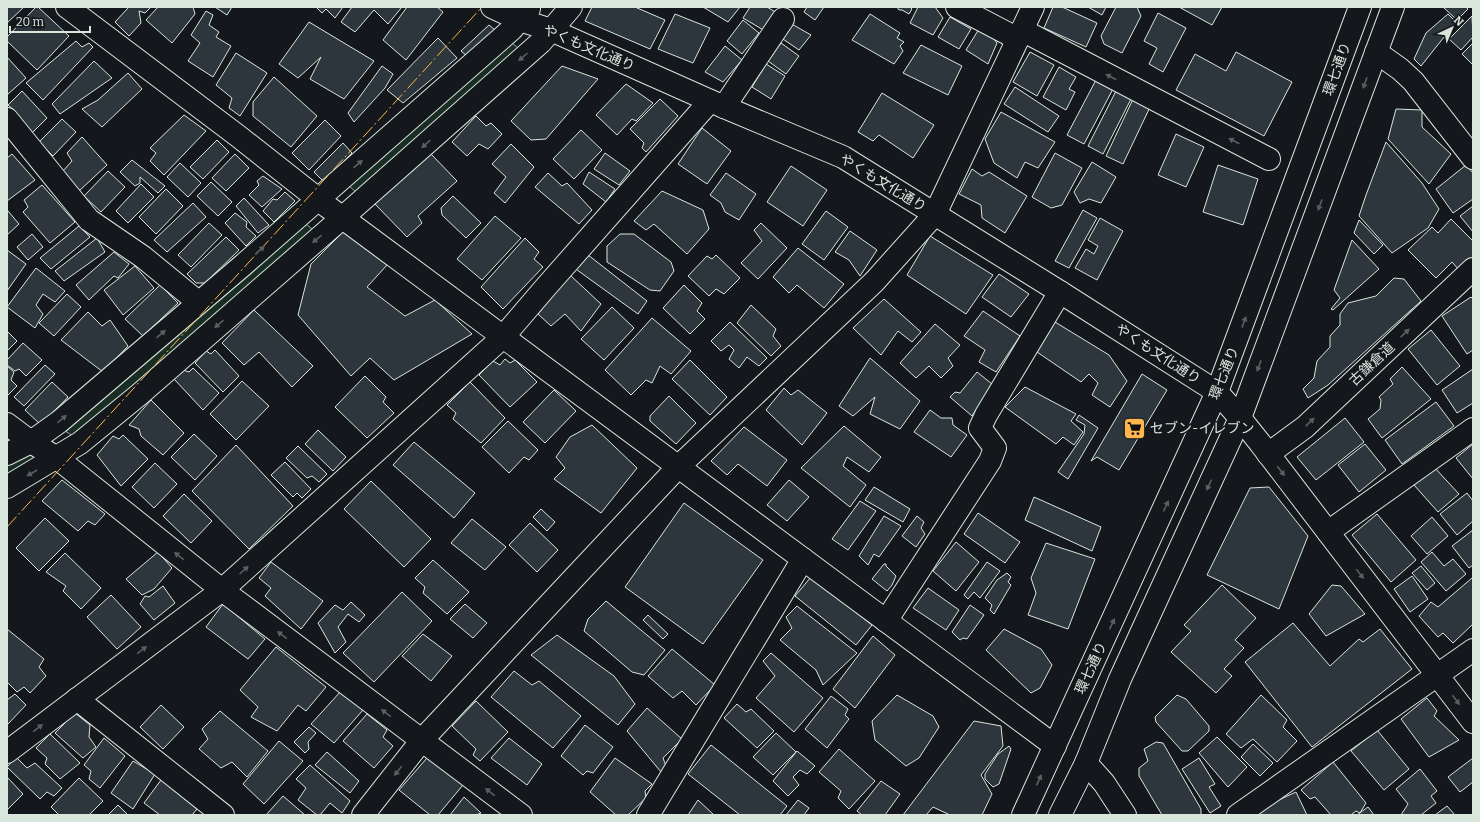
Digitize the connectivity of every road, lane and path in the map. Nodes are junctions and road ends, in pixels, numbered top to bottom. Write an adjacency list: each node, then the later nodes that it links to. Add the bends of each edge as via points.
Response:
1 (67, 7): 17 (street)
2 (492, 7): 8 (street, やくも文化通り)
3 (571, 7): 10 (street)
4 (957, 7): 11 (street)
5 (1033, 7): 11 (street)
6 (1360, 7): 24 (street, 環七通り, one-way to 6)
7 (1393, 7): 12 (street)
8 (525, 13): 10 (street, やくも文化通り); 17 (street, one-way to 8, via 512,29)
9 (783, 19): 13 (street)
10 (551, 30): 13 (street, やくも文化通り); 19 (street, one-way to 19, via 541,42)
11 (1020, 34): 16 (street, one-way to 11); 18 (street)
12 (1376, 52): 15 (street, via 1413,81); 25 (street, one-way to 25)
13 (717, 104): 18 (street, やくも文化通り, via 843,157); 23 (street, via 555,276)
14 (11, 133): 22 (street, via 88,220 143,257)
15 (1473, 158)
16 (1269, 159)
17 (319, 198): 19 (street); 22 (street, one-way to 17)
18 (935, 214): 21 (street, やくも文化通り); 32 (street, via 874,282)
19 (342, 218): 23 (street); 31 (street, one-way to 31, via 140,394 80,443)
20 (1473, 269): 30 (street, 古鎌倉道, one-way to 20, via 1305,427)
21 (1060, 292): 24 (street, やくも文化通り); 37 (street, via 980,428 995,448 990,461)
22 (198, 302): 28 (street, one-way to 22, via 59,422)
23 (503, 337): 32 (street); 36 (street, one-way to 23)
24 (1217, 392): 25 (street, やくも文化通り); 43 (street, 環七通り, one-way to 24)
25 (1240, 418): 30 (street, やくも文化通り); 45 (street, one-way to 45, via 1120,679)
26 (7, 424): 28 (street)
27 (1473, 429): 34 (street)
28 (31, 442): 29 (street); 31 (street)
29 (7, 454)
30 (1268, 454): 34 (street, やくも文化通り, one-way to 34)
31 (56, 458): 33 (street, one-way to 33); 36 (street, one-way to 31)
32 (678, 467): 35 (street); 42 (street)
33 (7, 487)
34 (1328, 532): 39 (street, やくも文化通り, one-way to 39)
35 (803, 559): 37 (street); 49 (street)
36 (222, 590): 40 (street, one-way to 36); 42 (street, one-way to 36)
37 (886, 621): 43 (street)
38 (1473, 650): 39 (street)
39 (1438, 675): 41 (street, やくも文化通り, one-way to 41); 53 (street)
40 (77, 699): 44 (street, one-way to 40); 46 (street)
41 (1473, 722)
42 (422, 740): 47 (street, one-way to 47); 48 (street, one-way to 42)
43 (1055, 746): 50 (street, 環七通り, one-way to 43)
44 (7, 752)
45 (1086, 763): 51 (street); 52 (street, via 1104,783)
46 (223, 815)
47 (363, 815)
48 (521, 815)
49 (648, 815)
50 (1023, 815)
51 (1060, 815)
52 (1125, 815)
53 (1238, 815)

